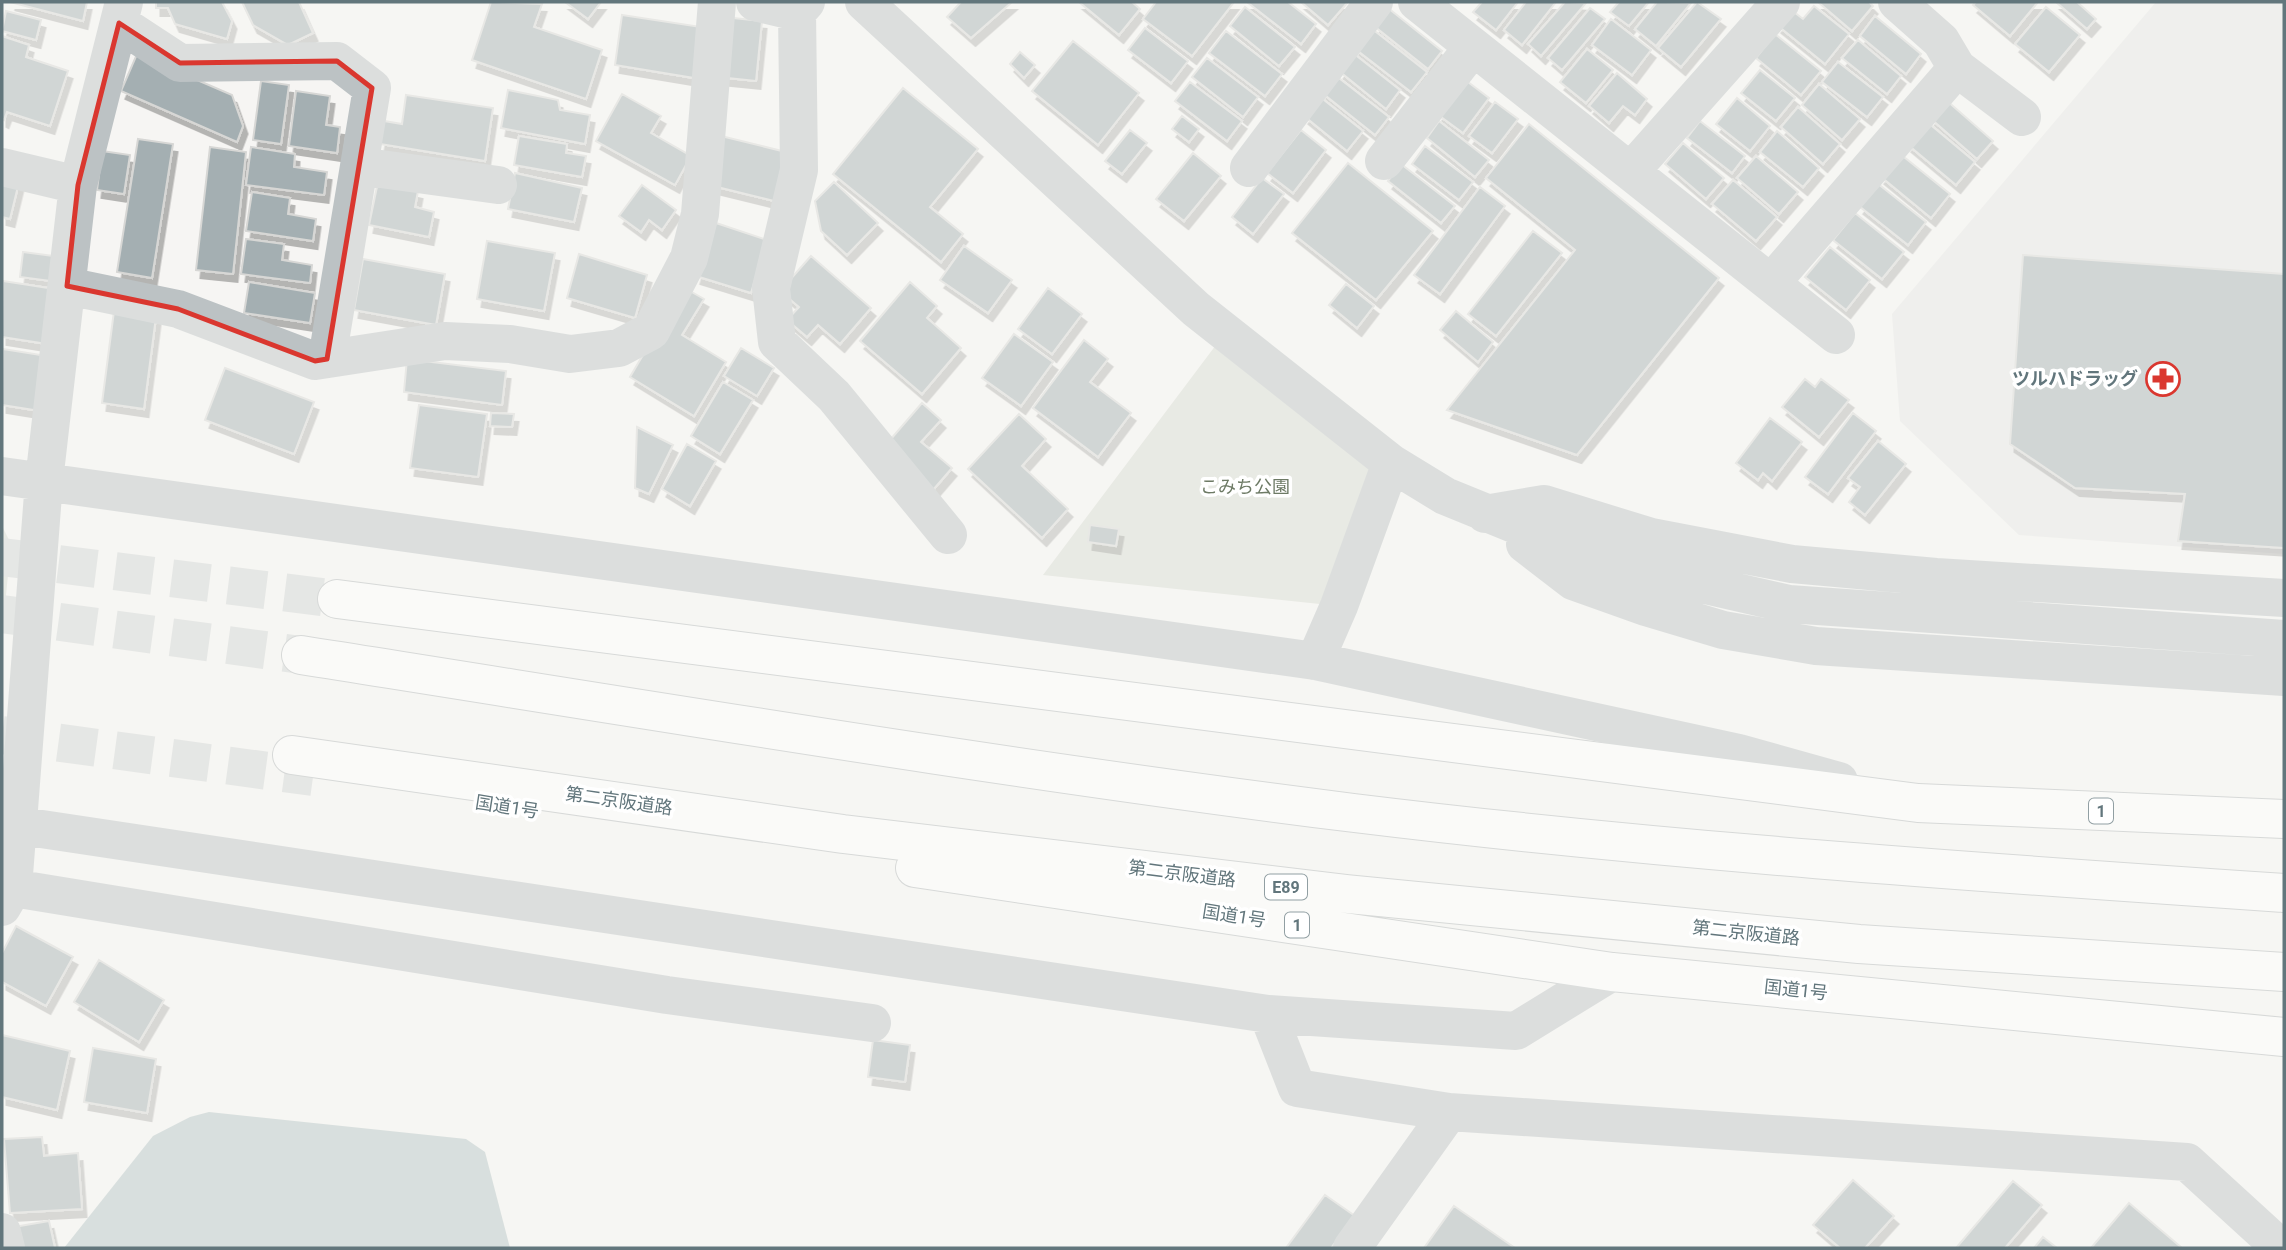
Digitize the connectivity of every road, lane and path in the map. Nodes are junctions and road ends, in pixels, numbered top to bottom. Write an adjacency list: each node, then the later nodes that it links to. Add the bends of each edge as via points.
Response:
1 (717, 2): 23 (street, via 700,214 689,258 651,331 619,348 570,354 510,344 445,341)
2 (755, 2): 7 (street)
3 (864, 2): 24 (street, via 1196,309)
4 (1374, 2): 16 (street)
5 (1417, 2): 10 (street)
6 (1897, 2): 11 (street, via 1941,41)
7 (801, 7): 28 (street, via 799,170 771,288 776,342 834,396)
8 (1765, 7): 17 (street)
9 (121, 13): 14 (street, via 180,63 337,61 372,88); 18 (street)
10 (1473, 47): 13 (street); 17 (street)
11 (1957, 68): 12 (street); 20 (street)
12 (2022, 117)
13 (1384, 161)
14 (359, 166): 19 (street); 23 (street)
15 (2, 167): 18 (street)
16 (1250, 168)
17 (1631, 172): 20 (street)
18 (78, 185): 21 (street)
19 (498, 185)
20 (1771, 283): 22 (street)
21 (66, 286): 23 (street, via 178,309 315,361); 26 (street)
22 (1836, 335)
23 (327, 359)
24 (1391, 463): 27 (street, via 1445,496); 33 (street)
25 (2, 476): 26 (street)
26 (44, 481): 33 (street); 38 (street)
27 (1485, 513): 29 (street, via 1544,504 1651,537 1792,564); 31 (street, via 1609,563 1789,604); 34 (street, via 1573,581 1723,630 1816,646)
28 (947, 535)
29 (2284, 598)
30 (337, 599): 36 (highway, 1)
31 (2284, 639)
32 (301, 656): 39 (highway, via 854,742 1355,813 1859,864)
33 (1315, 661): 36 (street, via 1739,753)
34 (2284, 677)
35 (303, 766): 41 (highway, 国道1号 / 1); 42 (highway, 第二京阪道路 / E89, via 1347,894 1859,944)
36 (1918, 803): 37 (highway, 1)
37 (2284, 819)
38 (9, 824): 40 (street); 43 (street)
39 (2284, 893)
40 (7, 898): 44 (street)
41 (1612, 972): 43 (street, via 1516,1031); 45 (highway, 国道1号 / 1)
42 (2284, 972)
43 (1268, 1014): 46 (street, via 1297,1088)
44 (872, 1023)
45 (2284, 1038)
46 (1448, 1112): 49 (street); 50 (street, via 2187,1162)
47 (2, 1232): 48 (street)
48 (6, 1248)
49 (1352, 1248)
50 (2281, 1248)

